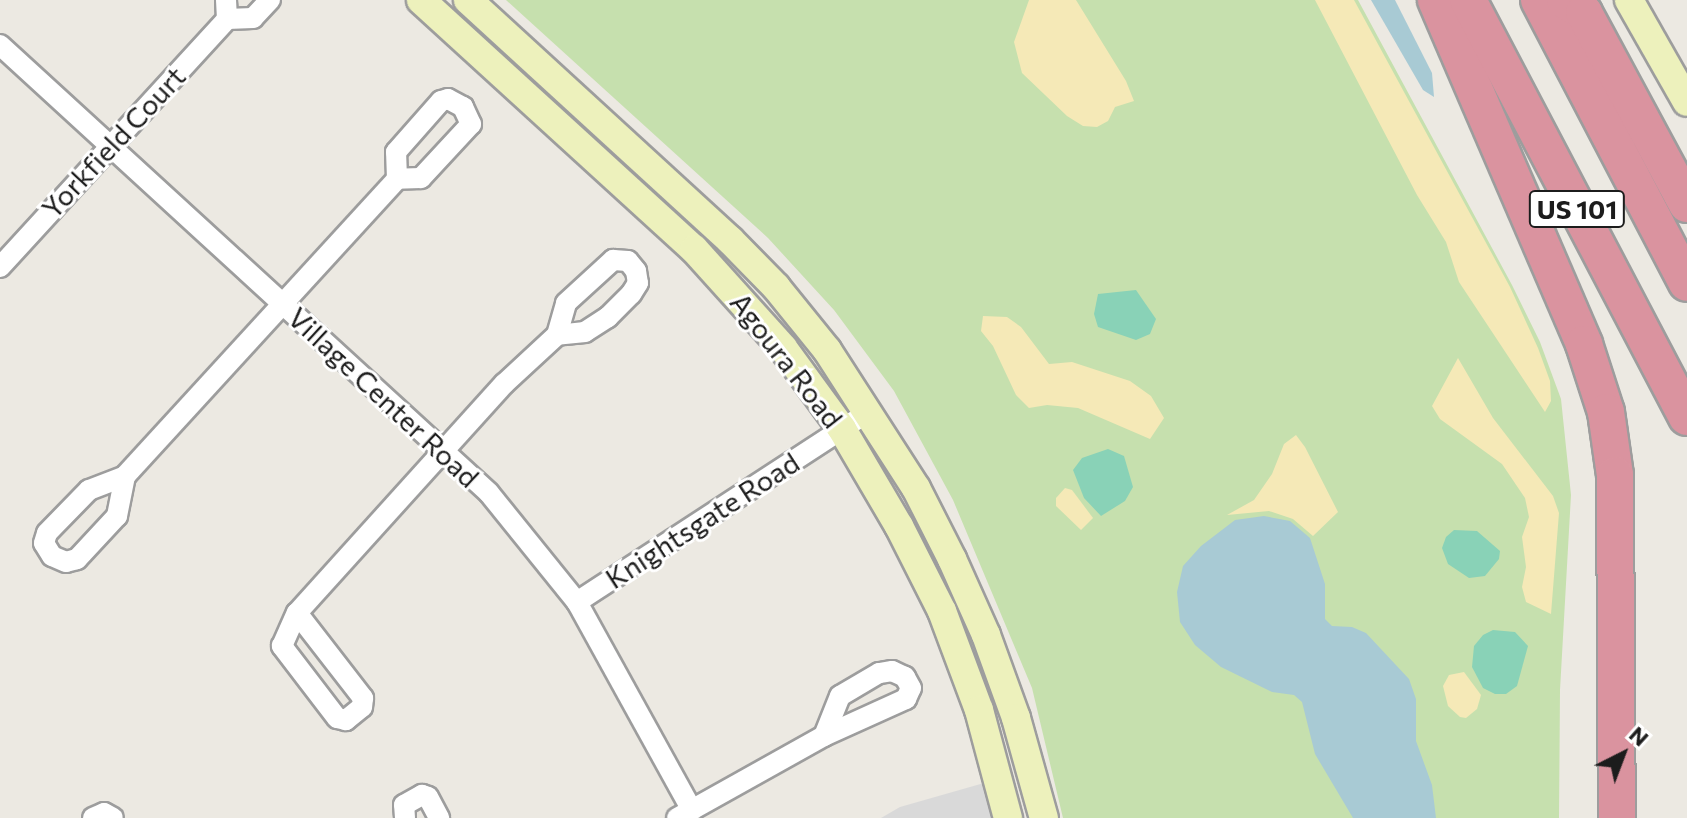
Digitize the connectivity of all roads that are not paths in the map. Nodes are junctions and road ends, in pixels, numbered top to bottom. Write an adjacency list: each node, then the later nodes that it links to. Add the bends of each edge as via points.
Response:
1 (270, 0): 9 (street, Yorkfield Court, via 253,18)
2 (421, 0): 21 (main road, Agoura Road, via 694,249 773,336)
3 (468, 0): 19 (main road, Agoura Road, via 776,287)
4 (1436, 0): 35 (highway, via 1584,344 1606,412 1615,475)
5 (1468, 0): 20 (highway, US 101)
6 (1539, 0): 16 (highway, US 101)
7 (1565, 0): 14 (highway, via 1584,13)
8 (1629, 0): 11 (main road)
9 (227, 9): 12 (street, Yorkfield Court)
10 (0, 45): 12 (street, Village Center Road)
11 (1687, 102)
12 (110, 145): 15 (street, Yorkfield Court); 17 (street, Village Center Road)
13 (397, 179): 17 (street)
14 (1687, 204)
15 (0, 267)
16 (1687, 283)
17 (283, 303): 22 (street, Village Center Road); 23 (street)
18 (557, 335): 22 (street)
19 (868, 412): 21 (street, Knightsgate Road); 27 (main road, Agoura Road, via 952,559 986,635)
20 (1687, 417)
21 (842, 429): 24 (street, Knightsgate Road); 28 (main road, Agoura Road, via 942,611 979,710)
22 (444, 450): 24 (street, Village Center Road, via 489,493); 25 (street)
23 (125, 476)
24 (577, 602): 29 (street, Village Center Road)
25 (297, 613): 25 (street, via 282,646 337,718 346,720 362,707 363,698)
26 (824, 736): 29 (street)
27 (1036, 784): 28 (main road); 34 (main road, Agoura Road)
28 (1005, 805)
29 (685, 814)
30 (93, 818): 31 (street, via 104,813)
31 (113, 818)
32 (405, 818): 33 (street, via 404,805 422,795)
33 (439, 818)
34 (1044, 818)
35 (1617, 818)

